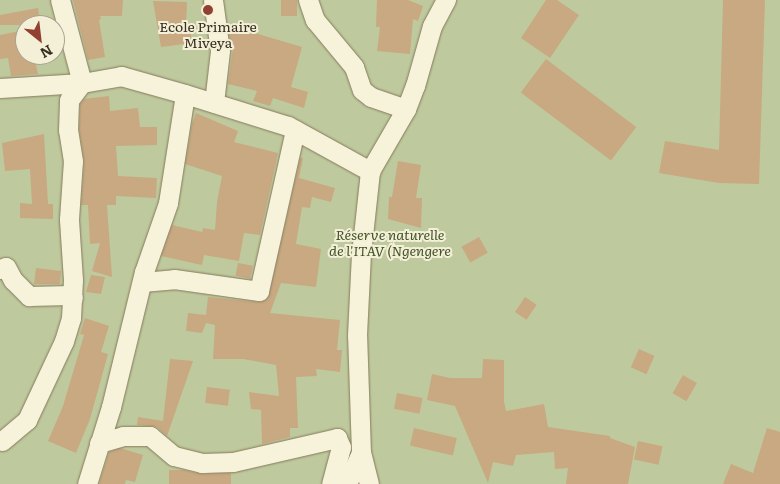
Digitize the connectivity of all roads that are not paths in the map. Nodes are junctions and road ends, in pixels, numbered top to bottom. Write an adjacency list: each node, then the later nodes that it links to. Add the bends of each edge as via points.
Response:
1 (60, 0): 5 (street)
2 (213, 0): 8 (street, via 220,51)
3 (308, 0): 9 (street, via 315,20 354,67 362,90 371,97)
4 (446, 0): 9 (street, via 432,26 416,86)
5 (82, 82): 6 (street); 7 (street, via 121,76); 14 (street, via 69,100)
6 (0, 88)
7 (185, 94): 8 (street); 13 (street, via 168,202)
8 (214, 104): 10 (street)
9 (406, 109): 11 (street)
10 (296, 130): 11 (street); 13 (street, via 259,291 174,279)
11 (370, 171): 17 (street, via 357,335)
12 (0, 269): 14 (street, via 6,267 13,280 29,296 70,295)
13 (142, 282): 16 (street)
14 (73, 298): 15 (street, via 64,341 27,420)
15 (1, 440)
16 (99, 443): 18 (street); 19 (street, via 123,436 150,436 174,456 202,463 233,462 337,438 341,447)
17 (361, 453): 20 (street); 21 (street)
18 (87, 484)
19 (331, 484)
20 (347, 484)
21 (370, 484)

